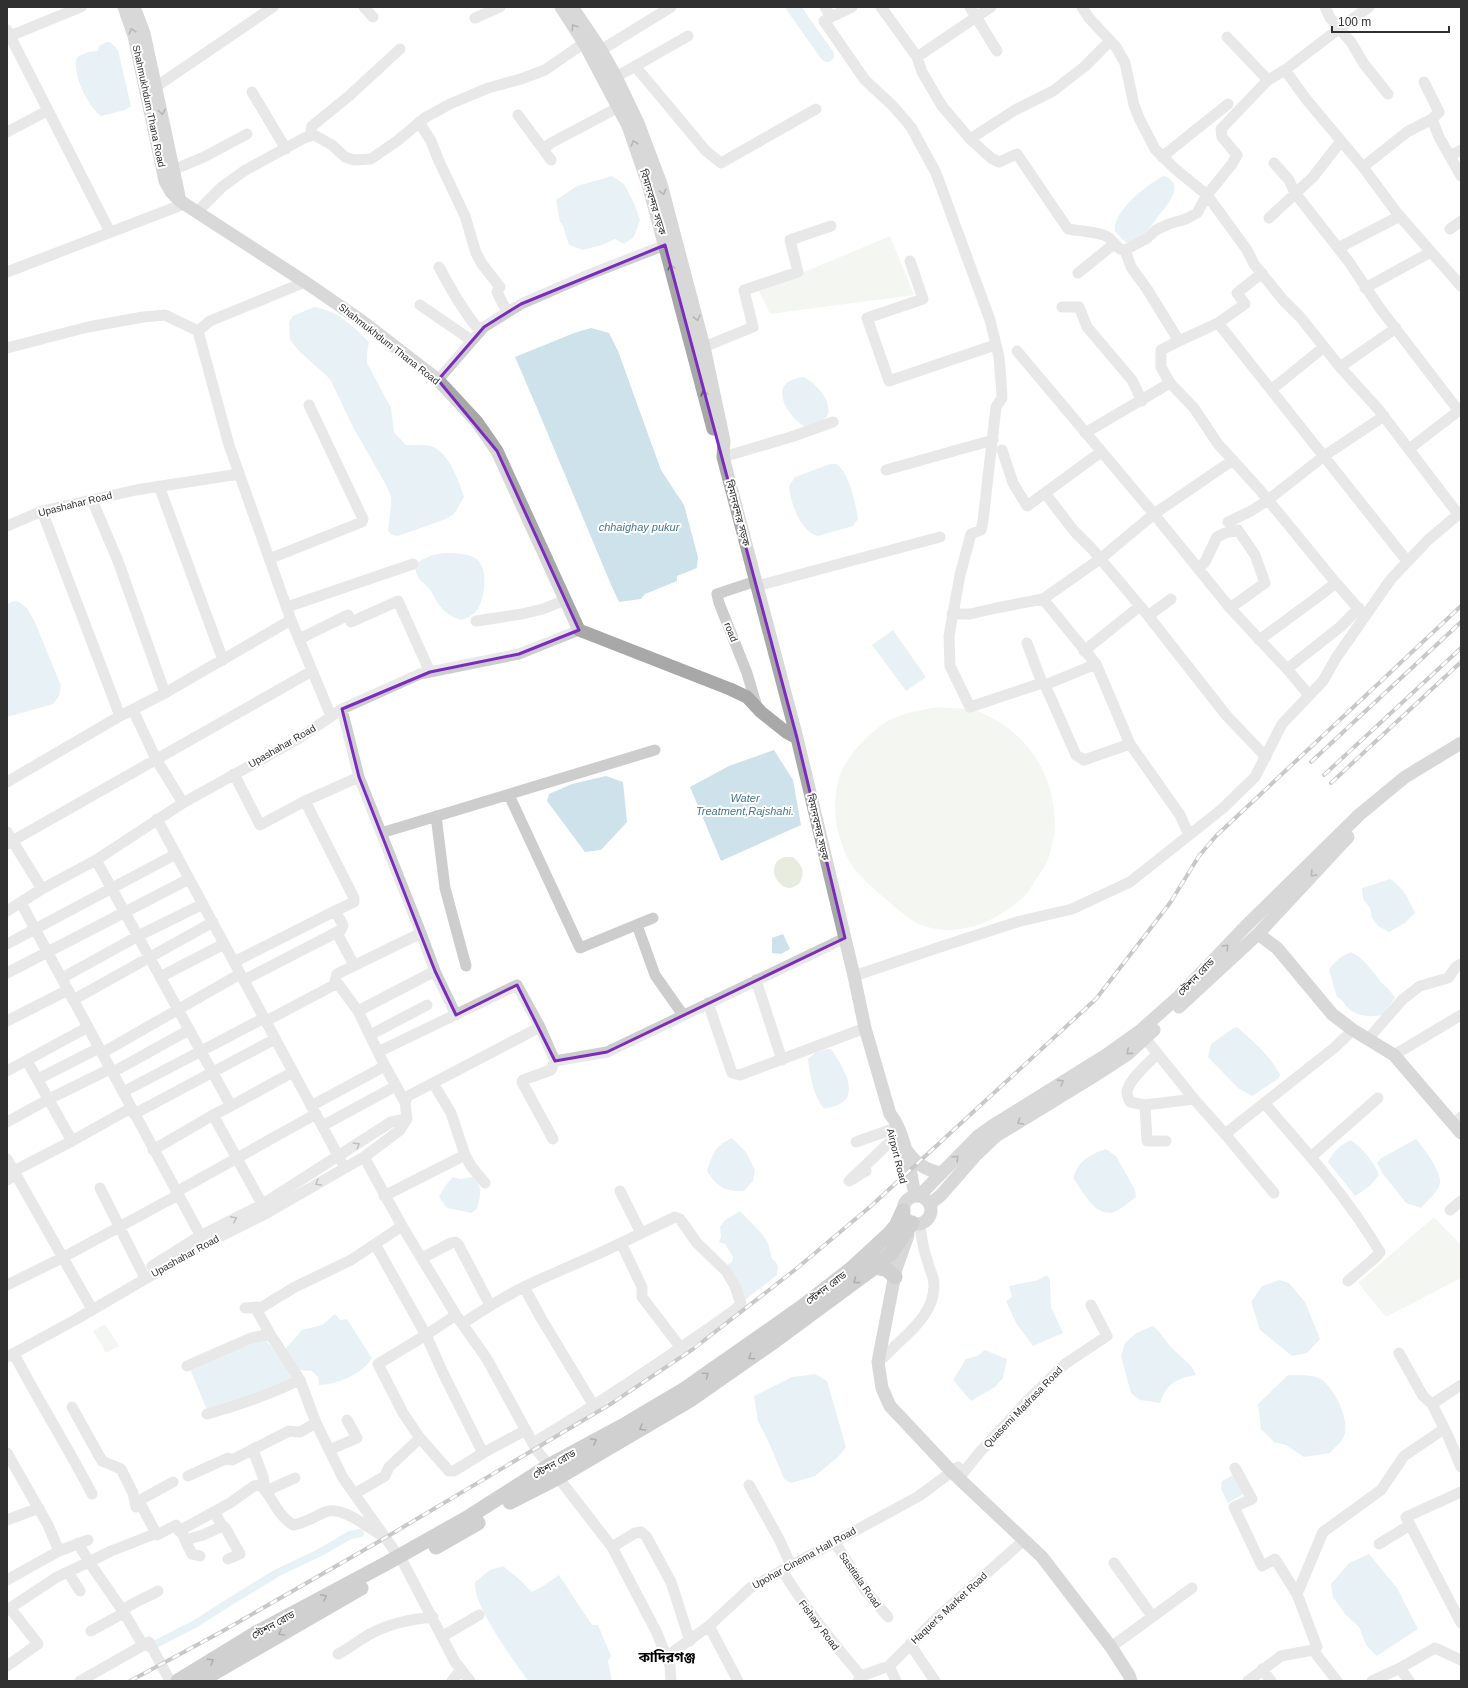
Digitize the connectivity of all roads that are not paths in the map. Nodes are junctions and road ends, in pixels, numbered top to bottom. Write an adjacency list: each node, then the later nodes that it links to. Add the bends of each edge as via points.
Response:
1 (82, 7): 22 (street)
2 (124, 7): 63 (main road, Shahmukhdum Thana Road, one-way to 2, via 165,181 136,43)
3 (134, 7): 36 (main road, Shahmukhdum Thana Road, via 144,33)
4 (272, 7): 36 (street)
5 (364, 7): 18 (street)
6 (500, 7): 20 (street)
7 (560, 7): 26 (main road, বিমানবন্দর সড়ক, one-way to 7)
8 (572, 7): 28 (main road, বিমানবন্দর সড়ক)
9 (671, 7): 28 (street)
10 (825, 7): 19 (street)
11 (852, 7): 19 (street)
12 (881, 7): 30 (street)
13 (991, 7): 17 (street)
14 (1082, 7): 25 (street)
15 (1325, 7): 21 (street, via 1330,18)
16 (1369, 7): 21 (street)
17 (973, 12): 29 (street); 30 (street)
18 (373, 17)
19 (830, 17): 93 (street, via 824,21 865,80 911,127 936,173 987,313)
20 (475, 18)
21 (1340, 28): 32 (street); 38 (street)
22 (8, 33): 42 (street)
23 (688, 36): 31 (street)
24 (1227, 37): 34 (street)
25 (1110, 41): 49 (street, via 1053,91 1015,110); 55 (street, via 1125,63 1131,95 1139,118)
26 (584, 43): 40 (main road, বিমানবন্দর সড়ক); 45 (street, via 545,70 468,96)
27 (400, 49): 48 (street, via 312,126)
28 (601, 50): 33 (main road, বিমানবন্দর সড়ক)
29 (997, 51)
30 (917, 57): 49 (street, via 922,72 942,106)
31 (635, 66): 33 (street); 41 (street, via 706,151 721,163)
32 (1286, 70): 34 (street); 50 (street)
33 (616, 77): 94 (main road, বিমানবন্দর সড়ক, one-way to 94, via 638,123 661,184)
34 (1268, 80): 62 (street, via 1221,129 1222,137 1237,155)
35 (1424, 82): 44 (street, via 1439,112)
36 (157, 86): 59 (main road, Shahmukhdum Thana Road, one-way to 59)
37 (252, 92): 51 (street)
38 (1388, 94)
39 (1228, 104): 55 (street)
40 (619, 107): 52 (street); 72 (main road, বিমানবন্দর সড়ক, one-way to 40, via 647,180)
41 (816, 109)
42 (47, 111): 46 (street); 70 (street)
43 (518, 114): 52 (street)
44 (1432, 119): 54 (street); 58 (street, via 1407,132)
45 (419, 122): 48 (street, via 370,159 354,160 345,157 332,145 314,135); 86 (street, via 431,141 465,216 476,253 500,287 497,292)
46 (7, 132)
47 (247, 134): 59 (street)
48 (310, 136): 51 (street)
49 (970, 140): 71 (street, via 999,162 1017,154 1068,229 1100,233)
50 (1341, 141): 58 (street); 61 (street, via 1313,178)
51 (286, 149): 64 (street, via 228,183)
52 (543, 149): 56 (street)
53 (1461, 150): 54 (street)
54 (1450, 156): 60 (street)
55 (1162, 158): 62 (street)
56 (551, 160)
57 (1274, 163): 61 (street, via 1290,180)
58 (1363, 167): 65 (street)
59 (173, 170): 63 (main road, Shahmukhdum Thana Road)
60 (1460, 173)
61 (1295, 193): 66 (street); 73 (street)
62 (1207, 195): 74 (street, via 1198,213 1156,230 1146,239); 80 (street)
63 (182, 203): 64 (main road, Shahmukhdum Thana Road); 70 (street)
64 (197, 212): 81 (main road, Shahmukhdum Thana Road)
65 (1400, 216): 73 (street); 75 (street)
66 (1269, 218)
67 (1461, 221): 69 (street)
68 (830, 226): 94 (street, via 790,240 798,272 744,290 753,327)
69 (1450, 229)
70 (110, 232): 78 (street)
71 (1114, 244): 74 (street); 79 (street)
72 (665, 245): 86 (street, via 588,275); 113 (main road, বিমানবন্দর সড়ক, one-way to 72, via 717,443)
73 (1338, 248): 83 (street)
74 (1125, 250): 92 (street, via 1131,267)
75 (1431, 252): 82 (street); 83 (street)
76 (910, 261): 93 (street, via 923,299 867,318 889,381)
77 (439, 267): 90 (street, via 464,311)
78 (7, 272)
79 (1078, 273)
80 (1262, 273): 87 (street, via 1237,293 1245,304); 95 (street, via 1282,300 1301,318)
81 (305, 282): 89 (street, via 210,321); 99 (main road, Shahmukhdum Thana Road, via 359,319)
82 (1461, 286)
83 (1365, 288): 88 (street)
84 (420, 305): 91 (street)
85 (1062, 307): 102 (street, via 1079,307 1087,326 1132,380)
86 (507, 312): 90 (street)
87 (1218, 323): 92 (street); 101 (street)
88 (1396, 328): 98 (street); 104 (street, via 1430,376)
89 (198, 331): 96 (street, via 165,315 142,317 88,327); 116 (street)
90 (480, 331): 91 (street)
91 (471, 340): 99 (street)
92 (1179, 341): 100 (street, via 1161,350 1161,367)
93 (995, 345): 108 (street, via 999,357 1002,398 996,407)
94 (704, 347): 113 (main road, বিমানবন্দর সড়ক, via 724,441)
95 (1324, 347): 98 (street); 101 (street)
96 (7, 348)
97 (1017, 351): 107 (street)
98 (1340, 367): 105 (street)
99 (438, 380): 136 (main road, Shahmukhdum Thana Road, via 477,422 497,451)
100 (1170, 383): 102 (street); 114 (street, via 1194,408 1218,444)
101 (1271, 390): 112 (street)
102 (1142, 401): 107 (street)
103 (309, 405): 127 (street, via 363,519 362,522)
104 (1460, 410): 109 (street)
105 (1384, 416): 109 (street); 112 (street)
106 (833, 422): 113 (street)
107 (1085, 434): 111 (street)
108 (993, 440): 115 (street); 141 (street, via 981,530 971,534)
109 (1409, 449): 122 (street)
110 (1002, 450): 118 (street, via 1012,483 1027,506)
111 (1101, 452): 118 (street); 123 (street)
112 (1324, 456): 120 (street); 129 (street)
113 (723, 457): 133 (main road, বিমানবন্দর সড়ক)
114 (1233, 460): 120 (street); 123 (street)
115 (886, 470)
116 (239, 474): 117 (street, Upashahar Road); 127 (street)
117 (159, 486): 119 (street, Upashahar Road); 150 (street)
118 (1045, 493): 128 (street, via 1074,531)
119 (92, 500): 121 (street, Upashahar Road); 156 (street, via 118,561)
120 (1268, 500): 125 (street); 132 (street)
121 (42, 512): 124 (street, Upashahar Road); 161 (street)
122 (1460, 513): 129 (street)
123 (1154, 514): 128 (street); 131 (street)
124 (8, 522)
125 (1228, 522)
126 (940, 537): 133 (street)
127 (269, 559): 138 (street)
128 (1100, 559): 134 (street); 137 (street)
129 (1408, 561): 140 (street)
130 (412, 564): 138 (street)
131 (1198, 569): 139 (street); 139 (street, via 1205,562 1217,537 1238,530 1255,555 1265,583)
132 (1336, 583): 140 (street); 147 (street)
133 (756, 584): 158 (street, road, via 717,594 747,673); 163 (main road, বিমানবন্দর সড়ক)
134 (1043, 599): 141 (street, via 970,614); 149 (street)
135 (1171, 599): 142 (street)
136 (565, 600): 144 (street, via 522,614); 145 (main road, Shahmukhdum Thana Road)
137 (1140, 606): 142 (street); 149 (street)
138 (287, 607): 143 (street)
139 (1230, 608): 147 (street)
140 (1362, 612): 152 (street); 157 (street, via 1323,681)
141 (952, 614): 155 (street, via 949,636 950,666 970,708)
142 (1148, 616): 168 (street, via 1226,715)
143 (291, 620): 146 (street); 150 (street)
144 (476, 621)
145 (579, 630): 154 (street, Upashahar Road, via 519,654); 158 (main road, via 730,689 747,697)
146 (299, 638): 153 (street); 154 (street, via 348,615 351,622 398,601)
147 (1259, 640): 152 (street)
148 (1027, 643): 155 (street)
149 (1084, 651): 151 (street)
150 (223, 660): 156 (street)
151 (1096, 664): 155 (street); 165 (street)
152 (1287, 670): 157 (street)
153 (312, 671): 162 (street); 169 (street)
154 (430, 672): 159 (street, Upashahar Road, via 420,674)
155 (1043, 684): 165 (street, via 1076,755 1084,760)
156 (165, 693): 160 (street)
157 (1309, 696): 168 (street, via 1282,724)
158 (757, 708): 163 (main road)
159 (342, 709): 162 (street, Upashahar Road); 171 (street)
160 (133, 710): 161 (street); 169 (street)
161 (120, 716): 172 (street)
162 (331, 716): 170 (street, Upashahar Road, via 298,739)
163 (797, 738): 199 (main road, বিমানবন্দর সড়ক)
164 (1461, 743): 284 (main road, স্টেশন রোড, one-way to 164, via 978,1136 1141,1030 1178,997 1359,815 1405,777)
165 (1130, 744): 179 (street, via 1180,815)
166 (655, 750): 173 (street)
167 (1461, 752): 197 (main road, স্টেশন রোড, one-way to 197, via 1417,779 1357,828)
168 (1266, 757): 179 (street, via 1255,777 1240,793)
169 (156, 759): 175 (street); 180 (street)
170 (234, 774): 174 (street, via 260,825); 175 (street, Upashahar Road)
171 (359, 777): 174 (street); 178 (street)
172 (7, 782)
173 (510, 794): 176 (street); 193 (street, via 580,948)
174 (305, 801): 189 (street, via 354,898 354,902)
175 (183, 803): 177 (street, Upashahar Road)
176 (436, 816): 178 (street); 207 (street, via 445,888)
177 (157, 819): 181 (street); 182 (street, Upashahar Road)
178 (381, 833): 196 (street)
179 (1189, 835): 210 (street, via 1130,882 1072,908 940,946)
180 (9, 839): 185 (street)
181 (176, 854): 183 (street); 184 (street)
182 (96, 860): 184 (street); 185 (street, Upashahar Road)
183 (189, 879): 187 (street); 190 (street)
184 (111, 888): 190 (street); 194 (street)
185 (42, 889): 186 (street, Upashahar Road)
186 (21, 903): 188 (street, Upashahar Road); 194 (street)
187 (203, 904): 192 (street); 198 (street)
188 (7, 911)
189 (336, 911): 195 (street, via 343,925); 204 (street)
190 (124, 912): 198 (street); 202 (street)
191 (653, 918): 193 (street)
192 (213, 922): 201 (street); 203 (street)
193 (637, 925): 223 (street, via 655,975)
194 (35, 929): 200 (street); 202 (street)
195 (337, 932): 206 (street); 212 (street)
196 (421, 933): 206 (street); 208 (street)
197 (1258, 934): 231 (main road, via 1277,948 1332,1014); 233 (main road, স্টেশন রোড)
198 (138, 936): 203 (street); 213 (street)
199 (845, 938): 210 (main road, বিমানবন্দর সড়ক); 214 (street)
200 (7, 944)
201 (224, 944): 204 (street); 211 (street)
202 (48, 952): 209 (street); 213 (street)
203 (149, 958): 211 (street); 217 (street)
204 (234, 962): 212 (street)
205 (1461, 964): 235 (street, via 1448,978 1420,986 1403,999)
206 (354, 965): 215 (street, via 337,974)
207 (466, 966)
208 (435, 971): 221 (street); 222 (street)
209 (7, 973)
210 (854, 976): 229 (main road, বিমানবন্দর সড়ক)
211 (160, 977): 220 (street)
212 (242, 977): 220 (street); 225 (street)
213 (62, 978): 216 (street)
214 (756, 980): 218 (street); 241 (street)
215 (336, 981): 221 (street); 225 (street, via 334,985)
216 (68, 990): 217 (street); 226 (street)
217 (73, 1000): 227 (street)
218 (708, 1003): 223 (street); 241 (street, via 732,1073 740,1075)
219 (427, 1005): 232 (street)
220 (178, 1010): 230 (street); 236 (street)
221 (358, 1011): 232 (street)
222 (456, 1015): 228 (street, via 517,985); 238 (street)
223 (683, 1015): 243 (street, via 607,1052)
224 (1461, 1015): 240 (street)
225 (265, 1020): 234 (street); 237 (street)
226 (7, 1021)
227 (88, 1027): 236 (street); 242 (street)
228 (540, 1027): 243 (street); 250 (street)
229 (865, 1028): 241 (street); 262 (main road, বিমানবন্দর সড়ক)
230 (189, 1030): 237 (street); 246 (street)
231 (1353, 1030): 235 (main road); 257 (street, via 1334,1048)
232 (370, 1035): 238 (street)
233 (1145, 1038): 239 (street); 293 (main road, স্টেশন রোড, one-way to 293, via 1128,1054 996,1136)
234 (275, 1039): 247 (street); 248 (street)
235 (1368, 1039): 240 (main road)
236 (100, 1050): 246 (street); 249 (street)
237 (201, 1051): 247 (street); 252 (street)
238 (378, 1052): 244 (street)
239 (1158, 1054): 255 (street); 258 (street, via 1128,1087 1130,1102)
240 (1394, 1055): 266 (main road)
241 (782, 1060)
242 (27, 1061): 245 (street); 249 (street)
243 (556, 1062): 270 (street, via 551,1070 522,1082)
244 (384, 1066): 251 (street); 260 (street)
245 (7, 1071)
246 (112, 1071): 252 (street); 254 (street)
247 (212, 1072): 259 (street); 261 (street)
248 (293, 1072): 259 (street); 260 (street)
249 (38, 1079): 254 (street)
250 (433, 1083): 256 (street, via 408,1096); 276 (street, via 451,1113)
251 (396, 1086): 256 (street); 267 (street)
252 (123, 1092): 261 (street)
253 (1378, 1098): 279 (street)
254 (49, 1099): 265 (street); 271 (street)
255 (1194, 1099): 258 (street); 269 (street)
256 (405, 1102): 264 (street)
257 (1264, 1102): 269 (street); 279 (street)
258 (1145, 1105): 272 (street, via 1147,1141)
259 (230, 1106): 263 (street)
260 (314, 1110): 267 (street); 280 (street)
261 (133, 1111): 271 (street); 274 (street)
262 (890, 1114): 268 (main road, Airport Road, via 888,1122)
263 (213, 1115): 274 (street); 280 (street)
264 (406, 1119): 277 (street, one-way to 264, via 391,1122); 278 (street, Upashahar Road, via 400,1130)
265 (7, 1122)
266 (1458, 1124)
267 (322, 1126): 277 (street)
268 (895, 1132): 273 (street); 275 (main road); 283 (street, via 849,1181); 296 (main road, Airport Road)
269 (1225, 1134): 290 (street)
270 (553, 1139)
271 (72, 1140): 285 (street)
272 (1166, 1141)
273 (856, 1142)
274 (153, 1150): 289 (street)
275 (906, 1150): 284 (main road, via 916,1162 930,1171); 296 (main road)
276 (465, 1155): 286 (street); 291 (street)
277 (338, 1156): 282 (street); 294 (street)
278 (364, 1156): 282 (street, Upashahar Road); 291 (street)
279 (1312, 1156): 308 (street, via 1349,1204 1380,1252)
280 (236, 1158): 289 (street); 294 (street)
281 (7, 1159): 285 (street)
282 (344, 1167): 294 (street, Upashahar Road, one-way to 294)
283 (866, 1171)
284 (942, 1174): 296 (main road, স্টেশন রোড)
285 (12, 1176): 303 (street)
286 (485, 1183)
287 (100, 1188): 297 (street)
288 (620, 1191): 299 (street)
289 (177, 1193): 297 (street); 300 (street)
290 (1274, 1193)
291 (384, 1196): 298 (street)
292 (1461, 1201): 295 (street)
293 (930, 1204): 296 (main road, via 928,1200); 296 (main road, via 931,1214 925,1222)
294 (265, 1209): 300 (street, Upashahar Road)
295 (1450, 1210)
296 (913, 1212): 305 (highway, স্টেশন রোড, via 891,1253); 307 (main road); 320 (main road, via 900,1295); 320 (street, via 933,1278 934,1295 930,1307 922,1318); 340 (highway, স্টেশন রোড, one-way to 296, via 685,1389 802,1307 870,1252)
297 (119, 1226): 303 (street); 306 (street)
298 (402, 1226): 302 (street); 304 (street)
299 (641, 1233): 301 (street); 317 (street, via 675,1217 680,1219 697,1243 726,1271 735,1286 741,1304)
300 (202, 1240): 306 (street, Upashahar Road)
301 (621, 1243): 310 (street); 317 (street, via 642,1287 642,1297)
302 (375, 1244): 315 (street, via 351,1260 295,1287 262,1307 250,1308); 316 (street)
303 (62, 1258): 309 (street); 313 (street)
304 (422, 1258): 311 (street, via 451,1243 458,1244); 314 (street)
305 (875, 1267): 307 (highway, via 886,1269); 340 (highway, স্টেশন রোড, one-way to 340, via 690,1400)
306 (144, 1275): 313 (street, Upashahar Road)
307 (895, 1277): 320 (main road)
308 (1348, 1281)
309 (7, 1285)
310 (524, 1287): 311 (street); 325 (street)
311 (490, 1305): 314 (street)
312 (1091, 1305): 341 (street, Quasemi Madrasa Road, via 1107,1336 1065,1364)
313 (91, 1306): 319 (street, Upashahar Road)
314 (459, 1319): 316 (street); 331 (street, via 487,1359)
315 (270, 1334): 321 (street, via 251,1338); 322 (street)
316 (426, 1335): 332 (street, via 378,1364); 337 (street)
317 (681, 1348): 325 (street)
318 (1398, 1353): 324 (street, via 1423,1396)
319 (9, 1354): 348 (street, via 75,1461)
320 (882, 1360): 341 (main road, via 882,1388 890,1406)
321 (187, 1366)
322 (300, 1380): 327 (street, via 247,1402); 329 (street)
323 (1461, 1385): 324 (street)
324 (1432, 1404): 330 (street)
325 (594, 1406): 333 (street)
326 (72, 1407): 350 (street, via 102,1461 121,1469 133,1493 136,1507)
327 (207, 1414)
328 (347, 1420): 335 (street, via 357,1438)
329 (316, 1423): 334 (street, via 300,1432 289,1431); 335 (street)
330 (1444, 1429): 338 (street); 375 (street, via 1404,1456 1381,1490 1323,1532)
331 (526, 1430): 333 (street); 337 (street)
332 (420, 1438): 337 (street, via 449,1471 462,1467); 349 (street, via 389,1467 385,1476)
333 (533, 1443): 340 (street)
334 (253, 1450): 342 (street); 346 (street)
335 (329, 1450): 349 (street)
336 (7, 1452): 351 (street)
337 (483, 1453)
338 (1461, 1467)
339 (1235, 1468): 375 (street, via 1252,1499 1234,1507 1262,1566 1275,1559)
340 (554, 1471): 362 (street); 366 (highway, স্টেশন রোড, via 467,1518)
341 (958, 1473): 359 (main road); 360 (street, Upohar Cinema Hall Road); 389 (main road, via 1044,1554)
342 (188, 1476)
343 (295, 1478): 346 (street)
344 (173, 1482): 350 (street, via 140,1500)
345 (749, 1485): 369 (street, Fishary Road, via 779,1539)
346 (265, 1490): 352 (street, via 260,1485 254,1486); 358 (street, via 275,1508 293,1525 327,1511 341,1511)
347 (1461, 1492): 354 (street, via 1406,1517)
348 (92, 1494)
349 (354, 1494): 358 (street)
350 (140, 1503): 356 (street)
351 (39, 1508): 353 (street); 363 (street)
352 (214, 1512): 355 (street); 357 (street)
353 (7, 1520)
354 (1410, 1525): 361 (street); 382 (street)
355 (222, 1526): 357 (street, via 203,1535); 365 (street, via 240,1554)
356 (156, 1533): 357 (street, via 157,1535 176,1525); 367 (street)
357 (183, 1535): 364 (street, via 192,1554)
358 (385, 1538): 366 (street)
359 (1024, 1540): 387 (street, Haquer's Market Road); 389 (main road, via 1042,1557)
360 (834, 1541): 369 (street, Upohar Cinema Hall Road); 381 (street, Sastitala Road, via 865,1590)
361 (1379, 1544)
362 (612, 1547): 386 (street, via 635,1533 641,1532 646,1536 671,1582); 392 (street, via 657,1632)
363 (59, 1551): 367 (street, via 83,1542); 371 (street)
364 (200, 1556)
365 (228, 1559)
366 (401, 1560): 380 (street); 403 (highway, স্টেশন রোড, one-way to 366, via 258,1632); 404 (highway, স্টেশন রোড, one-way to 404)
367 (89, 1562): 370 (street); 377 (street)
368 (1114, 1563): 379 (street)
369 (787, 1568): 383 (street, Upohar Cinema Hall Road, via 750,1588); 400 (street, Fishary Road, via 801,1601)
370 (68, 1572): 373 (street); 376 (street)
371 (7, 1580)
372 (1192, 1588): 379 (street)
373 (80, 1591)
374 (158, 1592): 377 (street)
375 (1297, 1594): 390 (street, via 1317,1647)
376 (9, 1609): 394 (street, via 38,1644)
377 (123, 1611): 384 (street); 388 (street)
378 (480, 1615): 385 (street)
379 (1152, 1616): 389 (street)
380 (433, 1617): 385 (street); 391 (street, via 396,1624 372,1633)
381 (888, 1617)
382 (1461, 1623)
383 (709, 1626): 386 (street, Upohar Cinema Hall Road); 408 (street)
384 (91, 1631)
385 (443, 1636): 397 (street)
386 (690, 1641): 392 (street, Upohar Cinema Hall Road)
387 (910, 1644): 395 (street, Haquer's Market Road); 410 (street)
388 (143, 1646): 401 (street); 402 (street, via 150,1642)
389 (1112, 1646): 411 (main road); 412 (main road)
390 (1314, 1650): 398 (street, via 1280,1656); 415 (street)
391 (338, 1654)
392 (666, 1656): 407 (street)
393 (1461, 1660): 396 (street, via 1434,1648)
394 (7, 1666)
395 (889, 1666): 400 (street); 409 (street)
396 (1400, 1668): 399 (street); 417 (street)
397 (461, 1669): 405 (street); 406 (street)
398 (1262, 1669): 413 (street); 414 (street)
399 (1389, 1678): 416 (street)
400 (860, 1679)
401 (80, 1681)
402 (170, 1681)
403 (178, 1681)
404 (200, 1681)
405 (452, 1681)
406 (470, 1681)
407 (671, 1681)
408 (738, 1681)
409 (896, 1681)
410 (935, 1681)
411 (1131, 1681)
412 (1136, 1681)
413 (1248, 1681)
414 (1271, 1681)
415 (1337, 1681)
416 (1372, 1681)
417 (1409, 1681)

